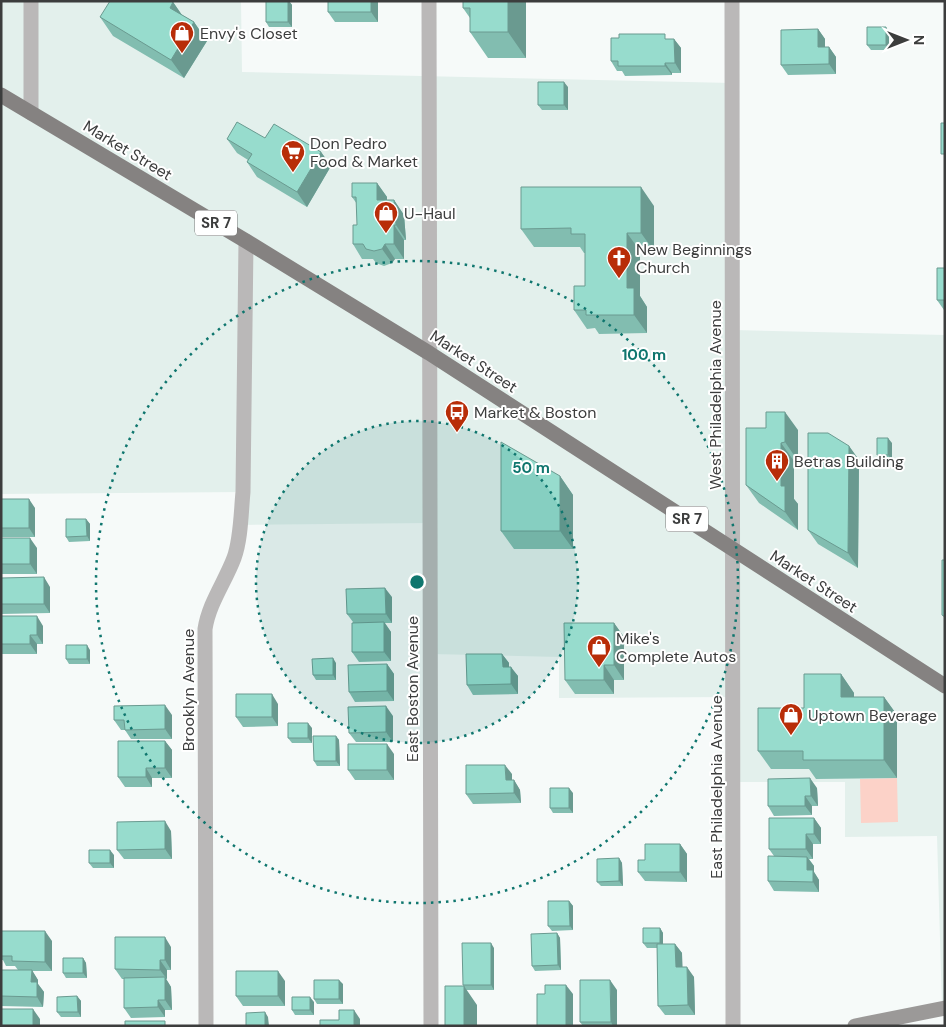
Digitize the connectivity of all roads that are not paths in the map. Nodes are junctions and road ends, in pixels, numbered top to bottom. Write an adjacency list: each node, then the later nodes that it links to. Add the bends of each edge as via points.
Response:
1 (32, 1): 5 (street)
2 (429, 1): 7 (street, East Boston Avenue)
3 (732, 1): 8 (street, West Philadelphia Avenue)
4 (1, 95): 5 (main road, Market Street / SR 7)
5 (31, 113): 6 (main road, Market Street / SR 7)
6 (246, 241): 7 (main road, Market Street / SR 7); 11 (street, Brooklyn Avenue, via 240,525 235,555 216,593 205,629)
7 (429, 353): 8 (main road, Market Street / SR 7); 12 (street, East Boston Avenue)
8 (733, 548): 9 (main road, Market Street / SR 7); 13 (street, East Philadelphia Avenue)
9 (945, 686)
10 (945, 1008): 14 (street)
11 (206, 1026)
12 (430, 1026)
13 (733, 1026)
14 (855, 1026)

